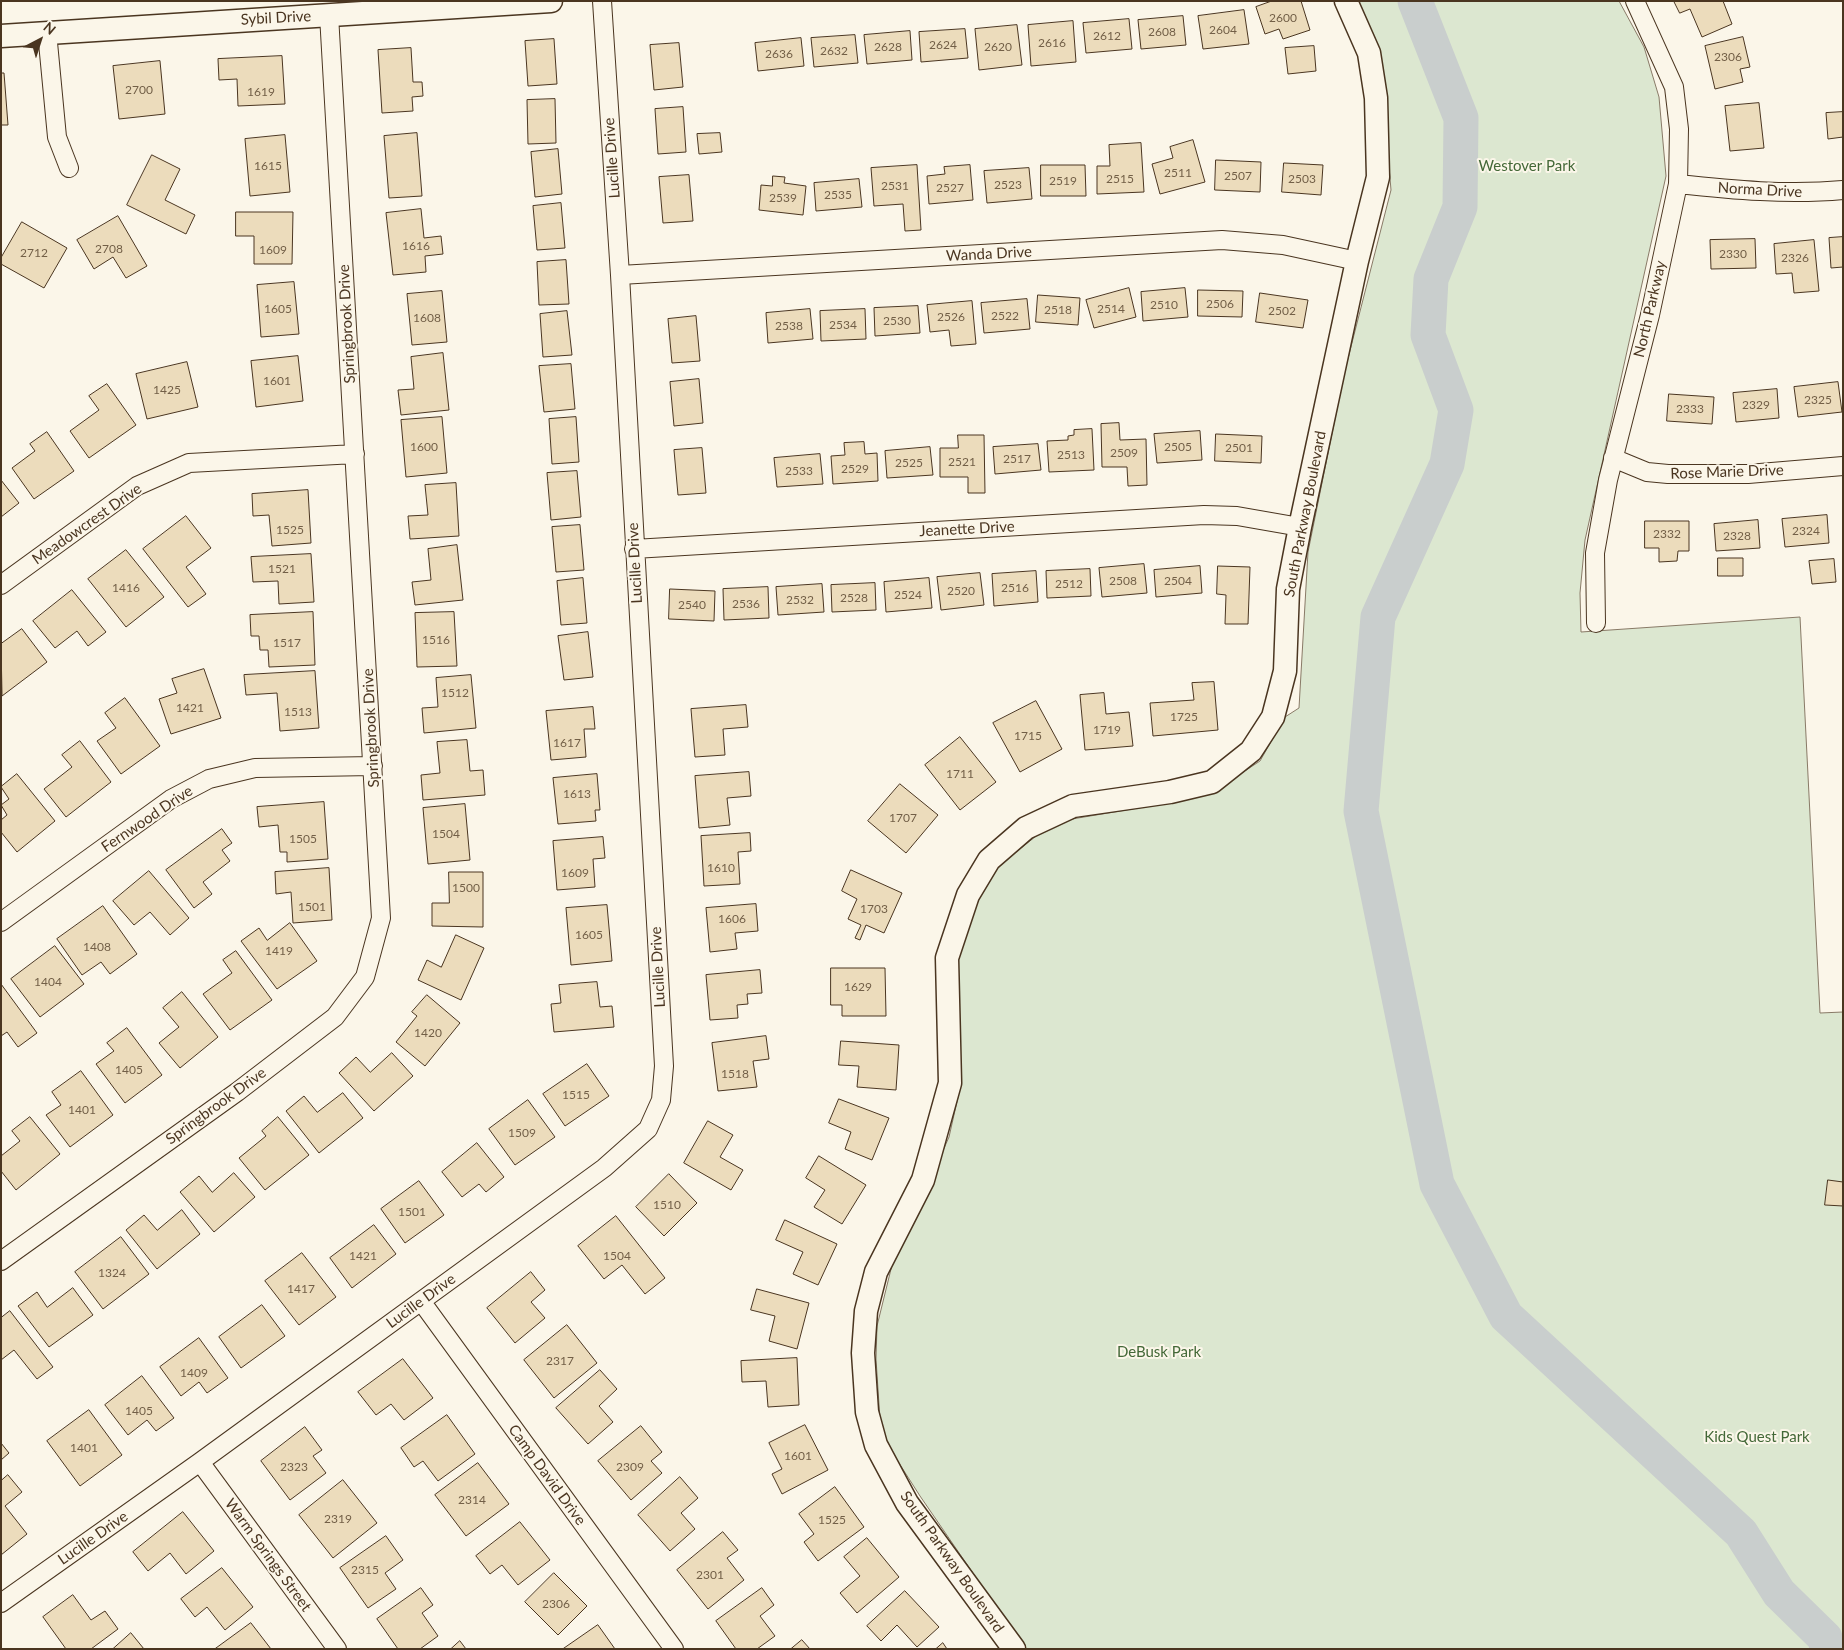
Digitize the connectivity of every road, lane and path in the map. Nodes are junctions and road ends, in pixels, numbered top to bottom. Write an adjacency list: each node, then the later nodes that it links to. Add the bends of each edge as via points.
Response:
1 (551, 1): 5 (street, Sybil Drive)
2 (602, 1): 12 (street, Lucille Drive)
3 (1346, 1): 11 (street, South Parkway Boulevard, via 1368,53 1376,98 1378,177)
4 (1635, 1): 9 (street, North Parkway, via 1674,86 1679,129)
5 (329, 15): 6 (street, Sybil Drive); 13 (street, Springbrook Drive)
6 (47, 32): 7 (street, Sybil Drive); 8 (street, via 57,137)
7 (1, 36)
8 (69, 168)
9 (1678, 184): 10 (street, Norma Drive, via 1732,190); 14 (street, North Parkway, via 1650,315)
10 (1843, 190)
11 (1357, 261): 12 (street, Wanda Drive, via 1283,245 1222,240); 16 (street, South Parkway Boulevard)
12 (620, 275): 17 (street, Lucille Drive)
13 (355, 454): 18 (street, Meadowcrest Drive, via 189,463 137,486); 20 (street, Springbrook Drive)
14 (1613, 458): 15 (street, Rose Marie Drive, via 1647,472 1668,474 1748,474); 19 (street, North Parkway, via 1595,553)
15 (1843, 466)
16 (1300, 527): 17 (street, Jeanette Drive, via 1236,516 1204,515); 28 (street, South Parkway Boulevard, via 1288,589 1285,671 1273,717 1251,751 1212,782 1170,792 1073,806 1026,828 989,860 968,895 947,958 950,1083 923,1180 876,1272 866,1311 863,1353 867,1412 876,1444 908,1504)
17 (634, 548): 23 (street, Lucille Drive, via 664,1066 661,1100 648,1129 604,1168)
18 (1, 585)
19 (1596, 623)
20 (373, 766): 21 (street, Fernwood Drive, via 255,768 209,779 171,799); 22 (street, Springbrook Drive, via 381,918 365,977 335,1017)
21 (1, 922)
22 (1, 1260)
23 (421, 1301): 24 (street, Lucille Drive); 27 (street, Camp David Drive)
24 (200, 1462): 25 (street, Lucille Drive); 26 (street, Warm Springs Street)
25 (1, 1603)
26 (337, 1649)
27 (674, 1649)
28 (1014, 1649)

